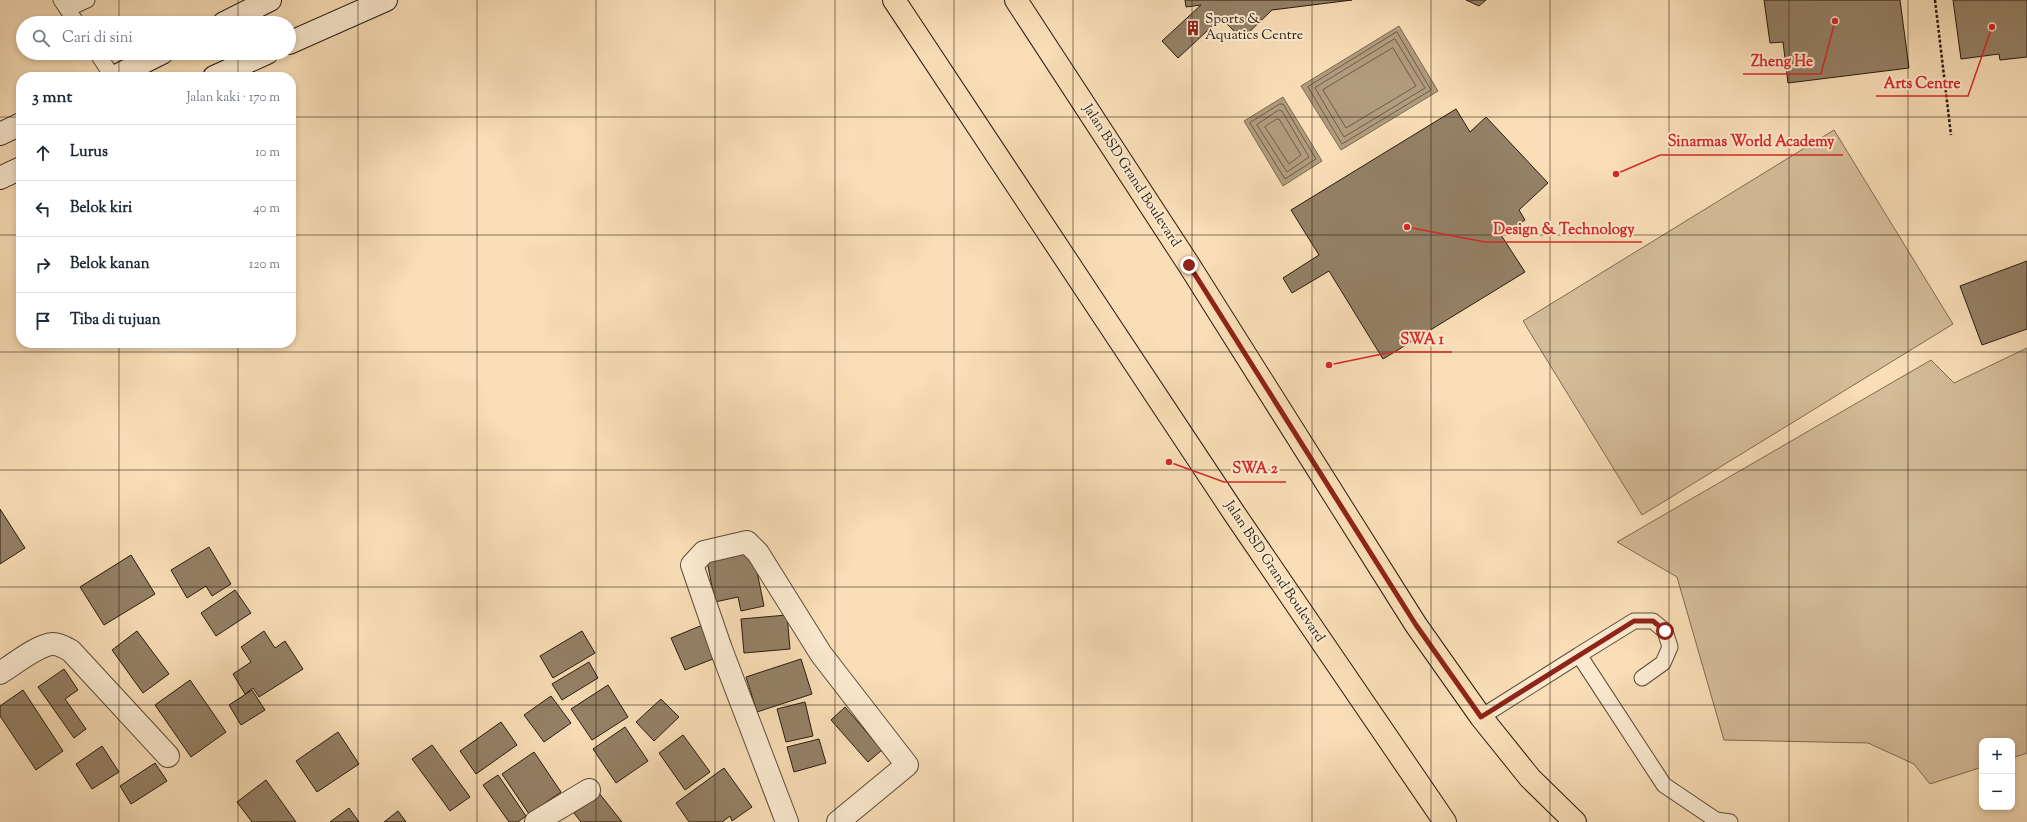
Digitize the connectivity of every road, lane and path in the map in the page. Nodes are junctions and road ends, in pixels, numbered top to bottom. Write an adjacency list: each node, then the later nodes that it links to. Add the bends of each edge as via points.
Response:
1 (87, 0): 7 (lane)
2 (270, 0): 9 (street)
3 (386, 0): 10 (street)
4 (894, 0): 31 (main road, Jalan BSD Grand Boulevard, via 1234,513)
5 (1016, 0): 25 (main road, Jalan BSD Grand Boulevard, via 1189,265 1416,625)
6 (1935, 0): 19 (path)
7 (64, 4): 8 (lane)
8 (72, 16)
9 (238, 16)
10 (296, 40)
11 (102, 60): 14 (lane)
12 (148, 60): 15 (street)
13 (252, 60): 16 (street)
14 (110, 72)
15 (123, 72)
16 (225, 72)
17 (16, 126): 18 (street)
18 (0, 134)
19 (1951, 135)
20 (16, 170): 21 (street)
21 (0, 178)
22 (1579, 655): 24 (lane, via 1634,621 1653,621 1665,631 1670,647 1663,663); 25 (lane); 33 (lane, via 1664,785 1716,820)
23 (0, 673): 26 (street, via 44,646 63,646 71,651)
24 (1642, 678)
25 (1481, 717): 32 (main road, Jalan BSD Grand Boulevard, via 1530,778)
26 (168, 756)
27 (589, 790): 28 (street)
28 (536, 822)
29 (787, 822): 30 (street, via 692,565 704,552 747,542 758,553 821,654 907,765)
30 (838, 822)
31 (1445, 822)
32 (1575, 822)
33 (1730, 822)

